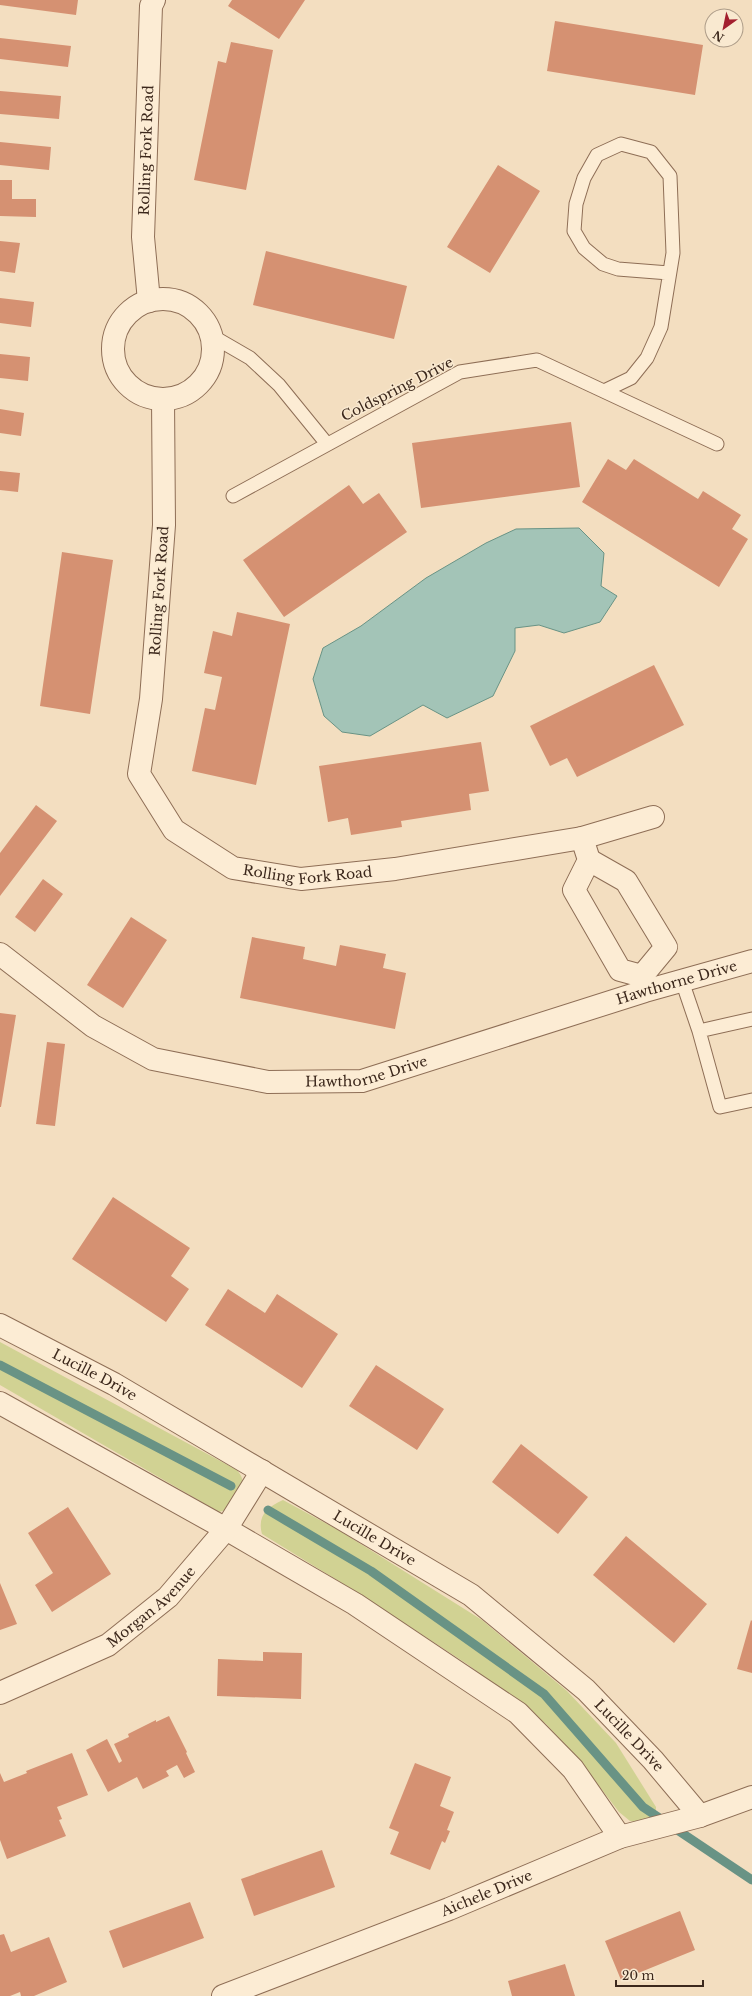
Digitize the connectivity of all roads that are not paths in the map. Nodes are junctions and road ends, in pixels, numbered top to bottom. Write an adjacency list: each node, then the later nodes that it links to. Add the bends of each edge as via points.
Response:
1 (154, 0): 3 (street, Rolling Fork Road, via 151,6 143,237)
2 (669, 273): 2 (lane, via 673,252 670,176 651,152 621,144 597,155 584,178 576,204 574,231 584,248 603,264 618,269); 5 (lane, via 661,327 647,358 631,378)
3 (149, 300): 4 (street, via 166,299 182,302 195,310); 6 (street, via 134,308 122,321 115,336 113,354 118,370 128,385 142,395)
4 (212, 336): 6 (street, via 214,352 210,367 202,381 191,391 176,398); 7 (lane, via 250,358 279,385)
5 (604, 391): 7 (lane, Coldspring Drive, via 537,360 460,372); 8 (lane, Coldspring Drive)
6 (163, 399): 11 (street, Rolling Fork Road, via 164,525 151,699 140,774 174,830 233,868 301,879 395,869)
7 (327, 444): 9 (lane, Coldspring Drive)
8 (717, 444)
9 (233, 496)
10 (653, 817): 11 (street, Rolling Fork Road)
11 (582, 838): 12 (street)
12 (589, 860): 16 (street, via 574,890 620,970); 16 (street, via 626,880 666,947)
13 (0, 954): 16 (street, Hawthorne Drive, via 93,1026 152,1059 268,1082 362,1081)
14 (752, 961): 15 (street, Hawthorne Drive)
15 (682, 981): 16 (street, Hawthorne Drive); 18 (lane)
16 (644, 983)
17 (752, 1019): 18 (lane)
18 (699, 1032): 19 (lane, via 720,1107)
19 (752, 1100)
20 (0, 1325): 22 (street, Lucille Drive, via 114,1384)
21 (0, 1403): 23 (street)
22 (262, 1471): 23 (street, Morgan Avenue); 26 (street, Lucille Drive, via 471,1595 586,1690 653,1760)
23 (226, 1529): 24 (street, Morgan Avenue, via 168,1597 108,1645); 27 (street, via 355,1604 518,1713 573,1769)
24 (0, 1693)
25 (752, 1797): 26 (street, Aichele Drive)
26 (700, 1816): 27 (street, Aichele Drive)
27 (620, 1837): 28 (street, Aichele Drive, via 449,1909)
28 (223, 1996)

